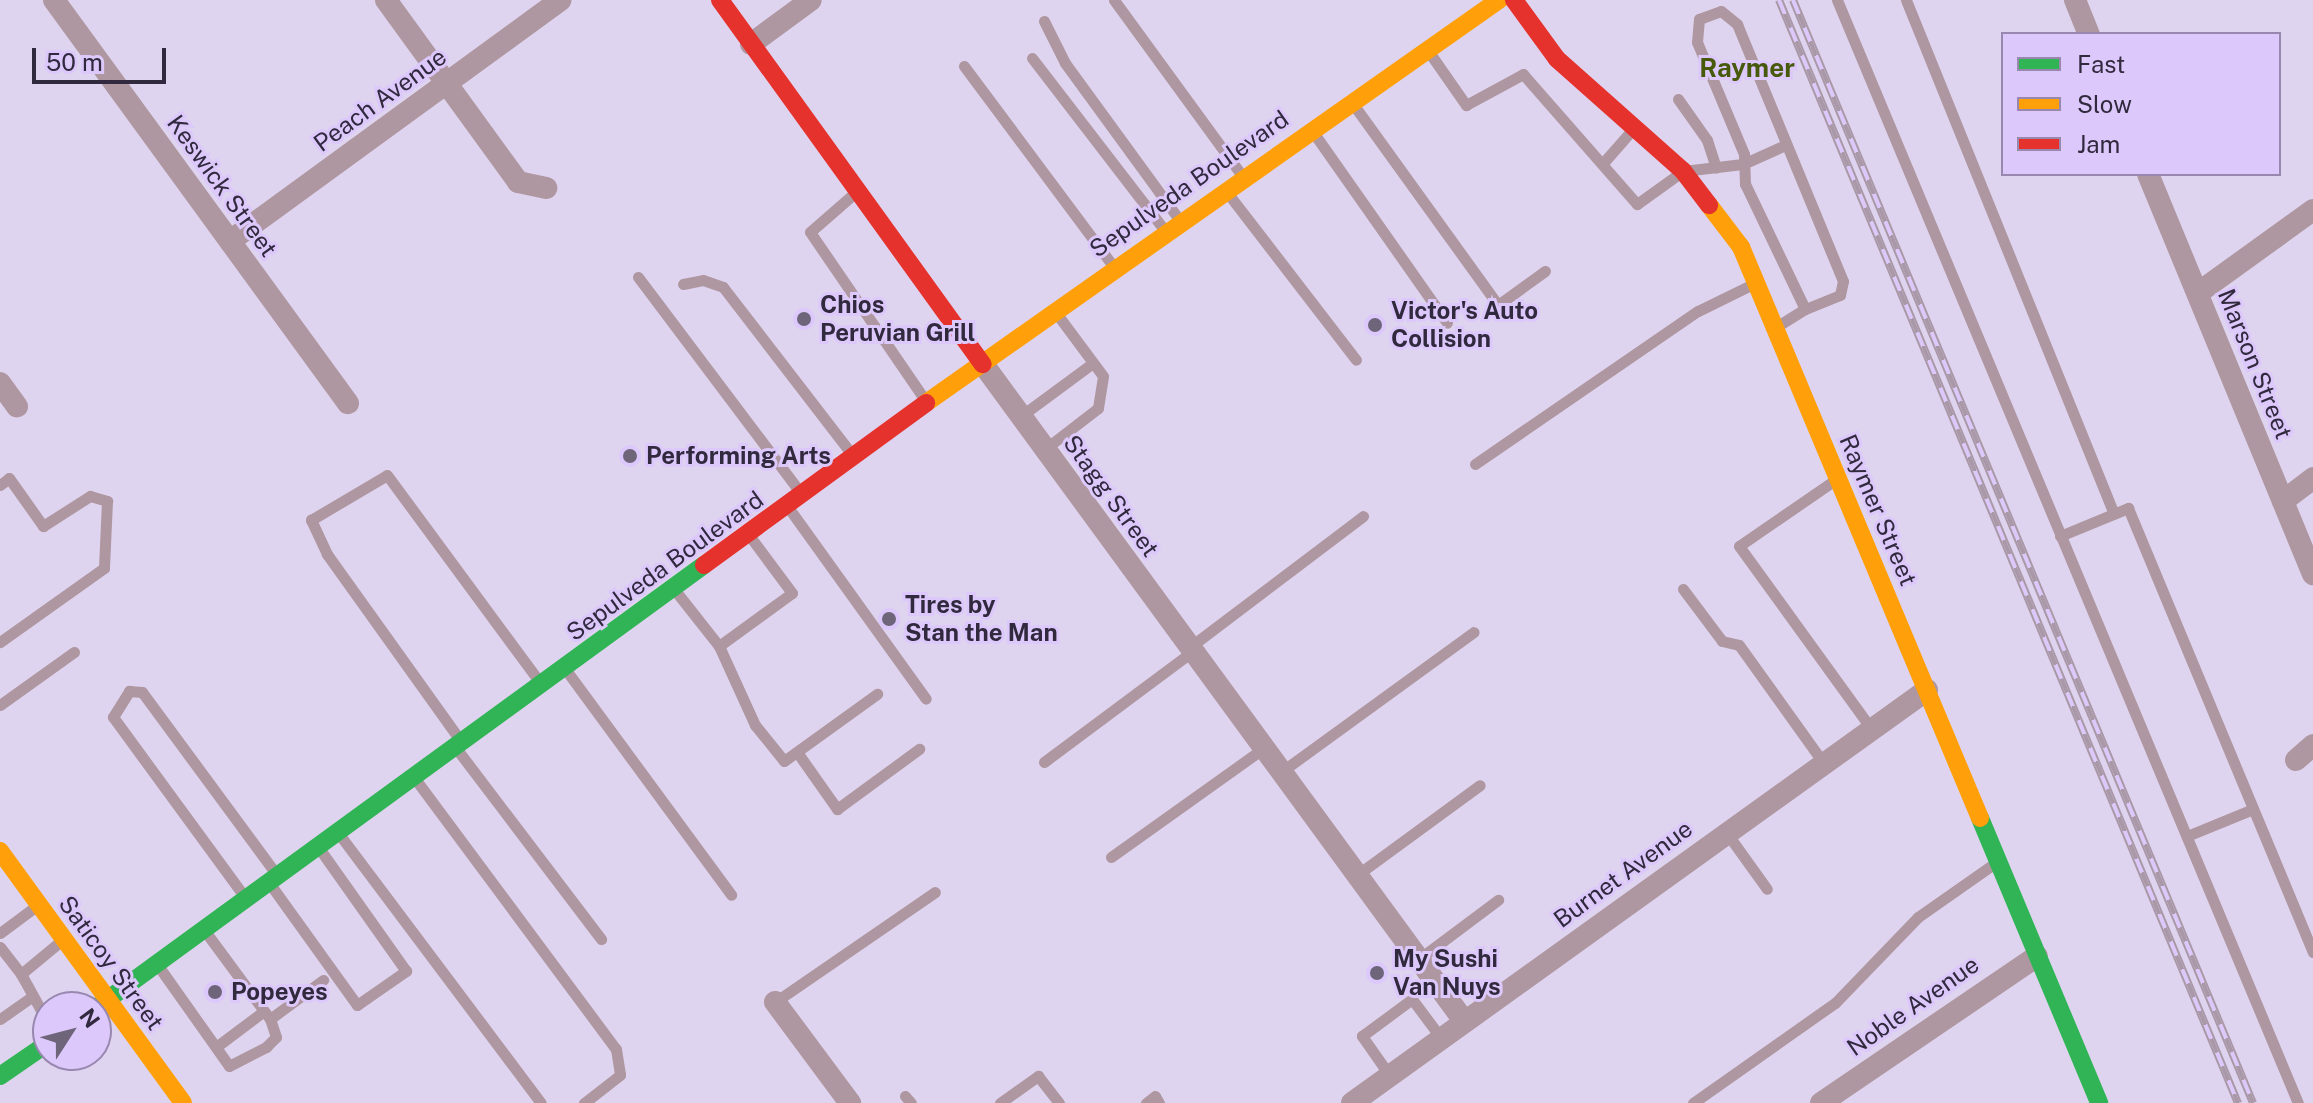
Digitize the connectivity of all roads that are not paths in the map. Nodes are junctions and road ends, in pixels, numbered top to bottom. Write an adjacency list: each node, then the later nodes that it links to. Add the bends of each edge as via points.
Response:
1 (54, 0): 35 (street, Keswick Street)
2 (386, 0): 18 (street)
3 (560, 0): 18 (street, Peach Avenue)
4 (720, 0): 14 (main road, Stagg Street)
5 (811, 0): 14 (street)
6 (1114, 0): 28 (lane)
7 (1499, 0): 15 (main road, Sepulveda Boulevard)
8 (1514, 0): 22 (main road, Raymer Street, via 1557,59)
9 (1837, 0): 65 (lane)
10 (1906, 0): 62 (lane)
11 (2075, 0): 13 (street)
12 (1044, 21): 34 (lane, via 1065,63)
13 (2088, 32)
14 (751, 44): 32 (main road, Stagg Street)
15 (1426, 48): 20 (main road, Sepulveda Boulevard); 24 (lane, via 1466,105 1523,74)
16 (1032, 58): 34 (lane)
17 (964, 66): 36 (lane)
18 (447, 83): 30 (street, via 518,182); 35 (street, Peach Avenue)
19 (1678, 99): 26 (lane, via 1707,140)
20 (1351, 100): 21 (main road, Sepulveda Boulevard); 37 (lane, via 1498,305)
21 (1310, 128): 28 (main road, Sepulveda Boulevard); 44 (lane)
22 (1633, 128): 24 (lane); 27 (main road, Raymer Street)
23 (1783, 146): 25 (lane); 25 (lane, via 1737,24 1721,11 1711,13 1695,25 1697,42); 42 (lane, via 1843,281 1840,295)
24 (1604, 162): 27 (lane, via 1637,204)
25 (1743, 164): 26 (lane); 42 (lane, via 1745,184)
26 (1716, 168): 27 (lane)
27 (1683, 171): 39 (main road, Raymer Street, via 1720,216)
28 (1241, 175): 31 (main road, Sepulveda Boulevard)
29 (2149, 176): 41 (street, Marson Street)
30 (546, 188)
31 (1223, 188): 34 (main road, Sepulveda Boulevard); 46 (lane)
32 (857, 190): 48 (main road, Stagg Street); 51 (lane, via 810,232)
33 (2313, 210): 41 (street)
34 (1172, 225): 36 (main road, Sepulveda Boulevard)
35 (230, 241): 50 (street, Keswick Street)
36 (1114, 266): 43 (main road, Sepulveda Boulevard)
37 (1545, 271)
38 (638, 277): 60 (lane)
39 (1757, 282): 45 (main road, Raymer Street); 56 (lane, via 1698,311)
40 (683, 284): 55 (lane, via 703,280 723,287)
41 (2198, 293): 61 (street, Marson Street)
42 (1805, 309): 45 (lane)
43 (1055, 310): 47 (lane); 48 (main road, Sepulveda Boulevard)
44 (1447, 323)
45 (1776, 327): 57 (main road, Raymer Street)
46 (1356, 360)
47 (1093, 363): 53 (lane); 54 (lane, via 1103,376 1098,408)
48 (983, 364): 51 (main road, Sepulveda Boulevard); 53 (street, Stagg Street)
49 (0, 383): 52 (street)
50 (348, 403)
51 (927, 404): 55 (main road, Sepulveda Boulevard)
52 (17, 406)
53 (1021, 416): 54 (street, Stagg Street)
54 (1045, 449): 72 (street, Stagg Street)
55 (855, 457): 60 (main road, Sepulveda Boulevard)
56 (1475, 464)
57 (1839, 478): 76 (main road, Raymer Street); 80 (lane, via 1739,546)
58 (2313, 478): 61 (street)
59 (0, 485): 70 (lane, via 9,478 43,526 90,496 107,501 104,568)
60 (795, 501): 64 (main road, Sepulveda Boulevard); 78 (lane)
61 (2283, 501): 66 (street, Marson Street)
62 (2114, 514): 65 (lane); 92 (lane, via 2128,508)
63 (1363, 516): 72 (lane)
64 (749, 534): 67 (main road, Sepulveda Boulevard); 71 (lane, via 792,593)
65 (2060, 536): 95 (lane)
66 (2313, 574)
67 (674, 589): 71 (lane); 74 (main road, Sepulveda Boulevard)
68 (1683, 589): 87 (lane, via 1722,641 1739,645)
69 (1474, 632): 89 (lane)
70 (0, 642)
71 (719, 646): 85 (lane, via 755,725 784,761)
72 (1191, 649): 83 (street, Stagg Street); 88 (lane)
73 (74, 652): 79 (lane)
74 (565, 668): 75 (main road, Sepulveda Boulevard); 104 (lane)
75 (542, 685): 82 (main road, Sepulveda Boulevard); 82 (lane, via 387,475 311,520 314,535)
76 (1927, 690): 80 (street, Burnet Avenue); 99 (main road, Raymer Street)
77 (877, 694): 85 (lane)
78 (926, 699)
79 (0, 705)
80 (1870, 727): 87 (street, Burnet Avenue)
81 (2313, 745): 86 (street)
82 (459, 746): 90 (main road, Sepulveda Boulevard); 111 (lane)
83 (1264, 748): 89 (street, Stagg Street); 98 (lane)
84 (919, 749): 85 (lane, via 837,809)
85 (797, 752)
86 (2296, 760)
87 (1822, 761): 93 (street, Burnet Avenue)
88 (1044, 762)
89 (1281, 772): 100 (street, Stagg Street)
90 (415, 778): 94 (main road, Sepulveda Boulevard); 136 (lane, via 616,1049 620,1075)
91 (1480, 785): 100 (lane)
92 (2253, 809): 95 (lane); 113 (lane)
93 (1726, 831): 102 (lane); 127 (street, Burnet Avenue)
94 (338, 834): 96 (main road, Sepulveda Boulevard); 135 (lane)
95 (2187, 836): 146 (lane)
96 (318, 848): 101 (main road, Sepulveda Boulevard); 101 (lane, via 406,971 357,1005)
97 (0, 851): 107 (main road, Saticoy Street)
98 (1111, 857)
99 (1998, 860): 114 (main road, Raymer Street); 143 (lane, via 1918,917 1835,1003)
100 (1357, 875): 115 (street, Stagg Street)
101 (274, 880): 105 (main road, Sepulveda Boulevard); 105 (lane, via 142,692 129,691 113,717)
102 (1767, 889)
103 (935, 892): 123 (lane)
104 (731, 895)
105 (247, 900): 108 (main road, Sepulveda Boulevard)
106 (1498, 900): 115 (lane)
107 (39, 904): 109 (lane); 110 (main road, Saticoy Street)
108 (205, 931): 116 (main road, Sepulveda Boulevard); 124 (lane)
109 (0, 933)
110 (64, 939): 117 (lane); 119 (main road, Saticoy Street)
111 (601, 939)
112 (0, 947): 117 (lane)
113 (2313, 952)
114 (2037, 956): 133 (street, Noble Avenue); 145 (main road, Raymer Street)
115 (1419, 959): 127 (street, Stagg Street)
116 (158, 964): 120 (main road, Sepulveda Boulevard); 129 (lane)
117 (21, 974): 121 (lane)
118 (323, 980): 124 (lane)
119 (94, 991)
120 (112, 997)
121 (30, 998): 122 (lane); 126 (lane)
122 (32, 1001)
123 (775, 1002): 137 (street)
124 (267, 1015): 129 (lane); 129 (lane, via 276,1037 238,1066 225,1062)
125 (112, 1016): 134 (main road, Saticoy Street)
126 (0, 1019)
127 (1464, 1021): 128 (street, Burnet Avenue)
128 (1441, 1038): 132 (street, Burnet Avenue); 132 (lane, via 1412,999 1374,1027 1362,1036)
129 (216, 1047)
130 (32, 1054): 131 (main road)
131 (0, 1076)
132 (1390, 1076): 142 (street, Burnet Avenue)
133 (1846, 1096): 144 (street, Noble Avenue)
134 (183, 1103)
135 (541, 1103)
136 (584, 1103)
137 (850, 1103)
138 (1000, 1103): 139 (lane, via 1038,1076)
139 (1059, 1103)
140 (1146, 1103): 141 (lane, via 1155,1096)
141 (1159, 1103)
142 (1352, 1103)
143 (1693, 1103)
144 (1821, 1103)
145 (2099, 1103)
146 (2298, 1103)

